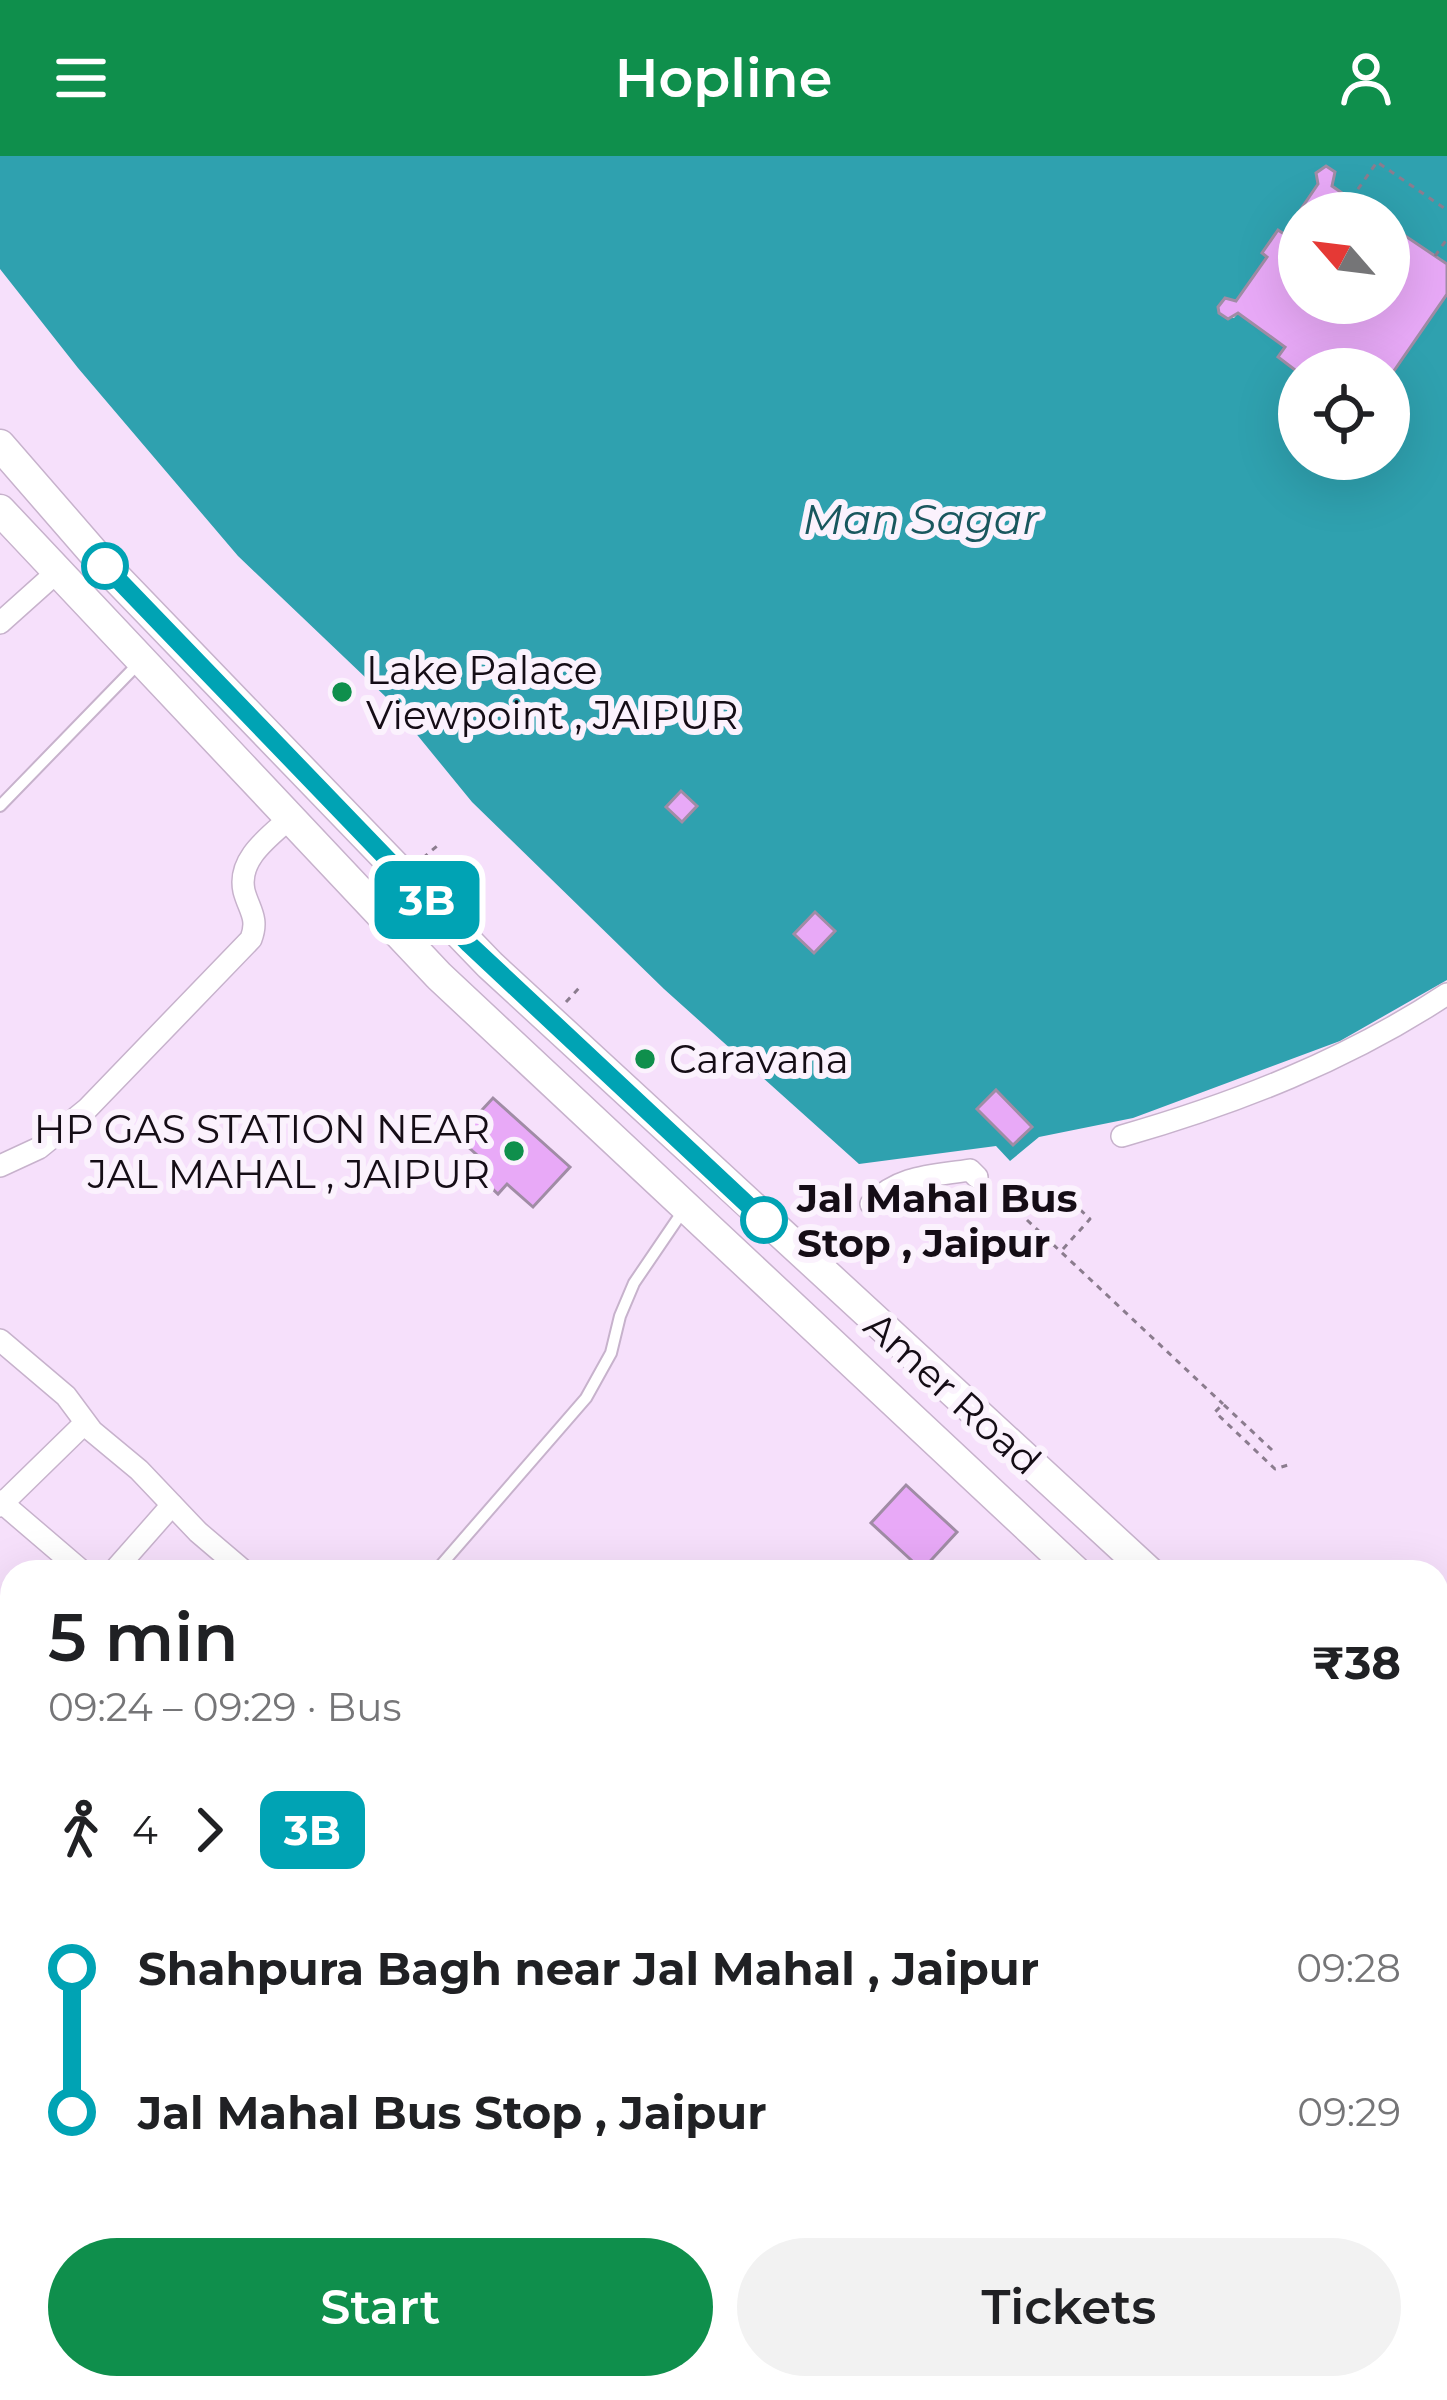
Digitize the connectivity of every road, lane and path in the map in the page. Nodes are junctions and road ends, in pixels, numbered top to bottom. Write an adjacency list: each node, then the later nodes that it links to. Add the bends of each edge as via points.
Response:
1 (1356, 192): 2 (path, via 1376,162)
2 (1447, 210)
3 (1447, 238): 4 (path)
4 (1435, 256)
5 (0, 445): 14 (main road, Amer Road, via 91,551 448,923)
6 (0, 510): 7 (main road)
7 (57, 572): 8 (street); 9 (main road)
8 (0, 623)
9 (141, 662): 10 (lane); 11 (main road)
10 (0, 806)
11 (290, 818): 15 (street, via 244,871 255,916 251,939 87,1109 39,1148); 17 (main road, via 440,976)
12 (1447, 994): 13 (street, via 1314,1068)
13 (1121, 1136)
14 (689, 1150): 17 (main road); 35 (main road, Amer Road)
15 (0, 1166)
16 (977, 1177): 19 (street, via 970,1170 908,1179)
17 (658, 1183): 20 (main road)
18 (1069, 1199): 22 (path, via 1090,1219)
19 (871, 1204)
20 (685, 1208): 33 (lane, via 634,1283 586,1398); 34 (main road)
21 (1028, 1220): 22 (path)
22 (1060, 1251): 24 (path)
23 (0, 1340): 25 (street, via 66,1396)
24 (1222, 1404): 26 (path); 27 (path, via 1215,1412 1275,1468)
25 (85, 1423): 28 (street); 29 (street)
26 (1272, 1450)
27 (1288, 1465)
28 (1, 1503): 30 (street)
29 (172, 1504): 31 (street); 32 (street)
30 (69, 1560)
31 (123, 1560)
32 (232, 1560)
33 (445, 1560)
34 (1063, 1560)
35 (1136, 1560)

